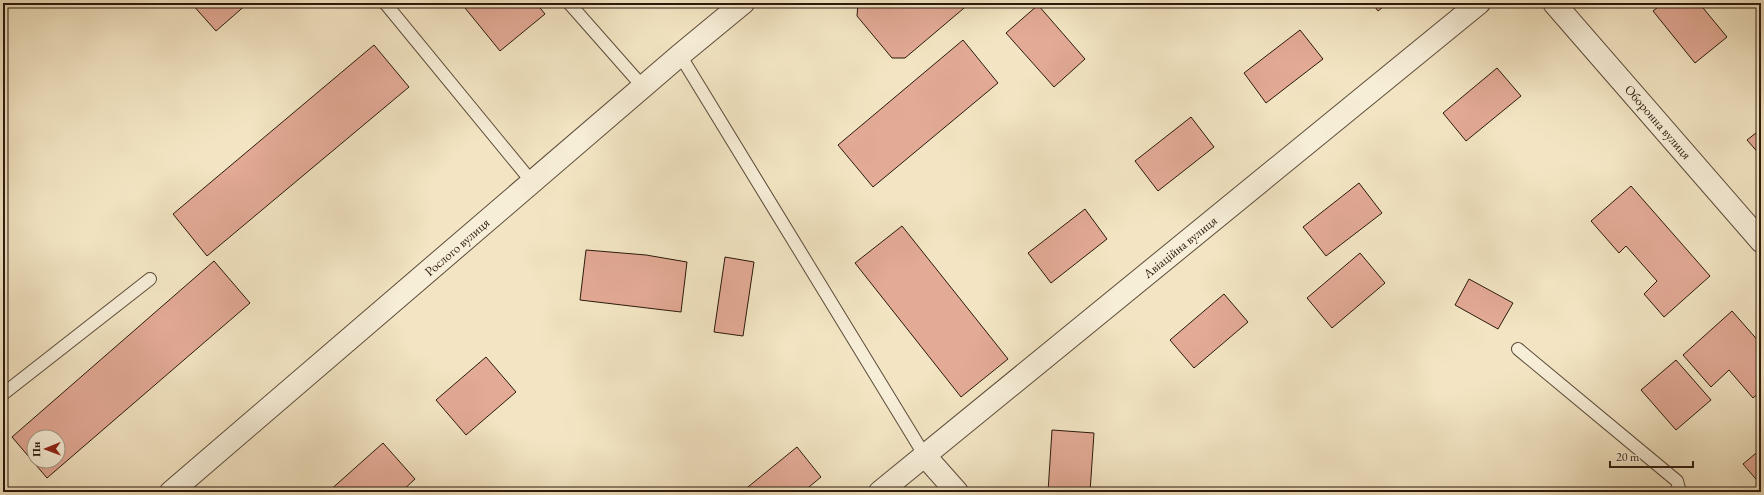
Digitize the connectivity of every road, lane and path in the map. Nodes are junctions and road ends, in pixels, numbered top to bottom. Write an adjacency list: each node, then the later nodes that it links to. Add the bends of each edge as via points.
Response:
1 (385, 3): 8 (lane)
2 (569, 3): 7 (lane)
3 (743, 3): 6 (street, Рослого вулиця)
4 (1479, 3): 13 (street, Авіаційна вулиця)
5 (1554, 3): 9 (street, Оборонна вулиця)
6 (680, 55): 7 (street, Рослого вулиця); 13 (lane)
7 (643, 88): 8 (street, Рослого вулиця)
8 (532, 182): 14 (street, Рослого вулиця)
9 (1761, 241)
10 (150, 279): 12 (lane)
11 (1518, 349): 17 (lane, via 1677,481)
12 (3, 394)
13 (925, 456): 15 (street, Авіаційна вулиця); 16 (street)
14 (171, 492)
15 (880, 492)
16 (957, 492)
17 (1680, 492)

